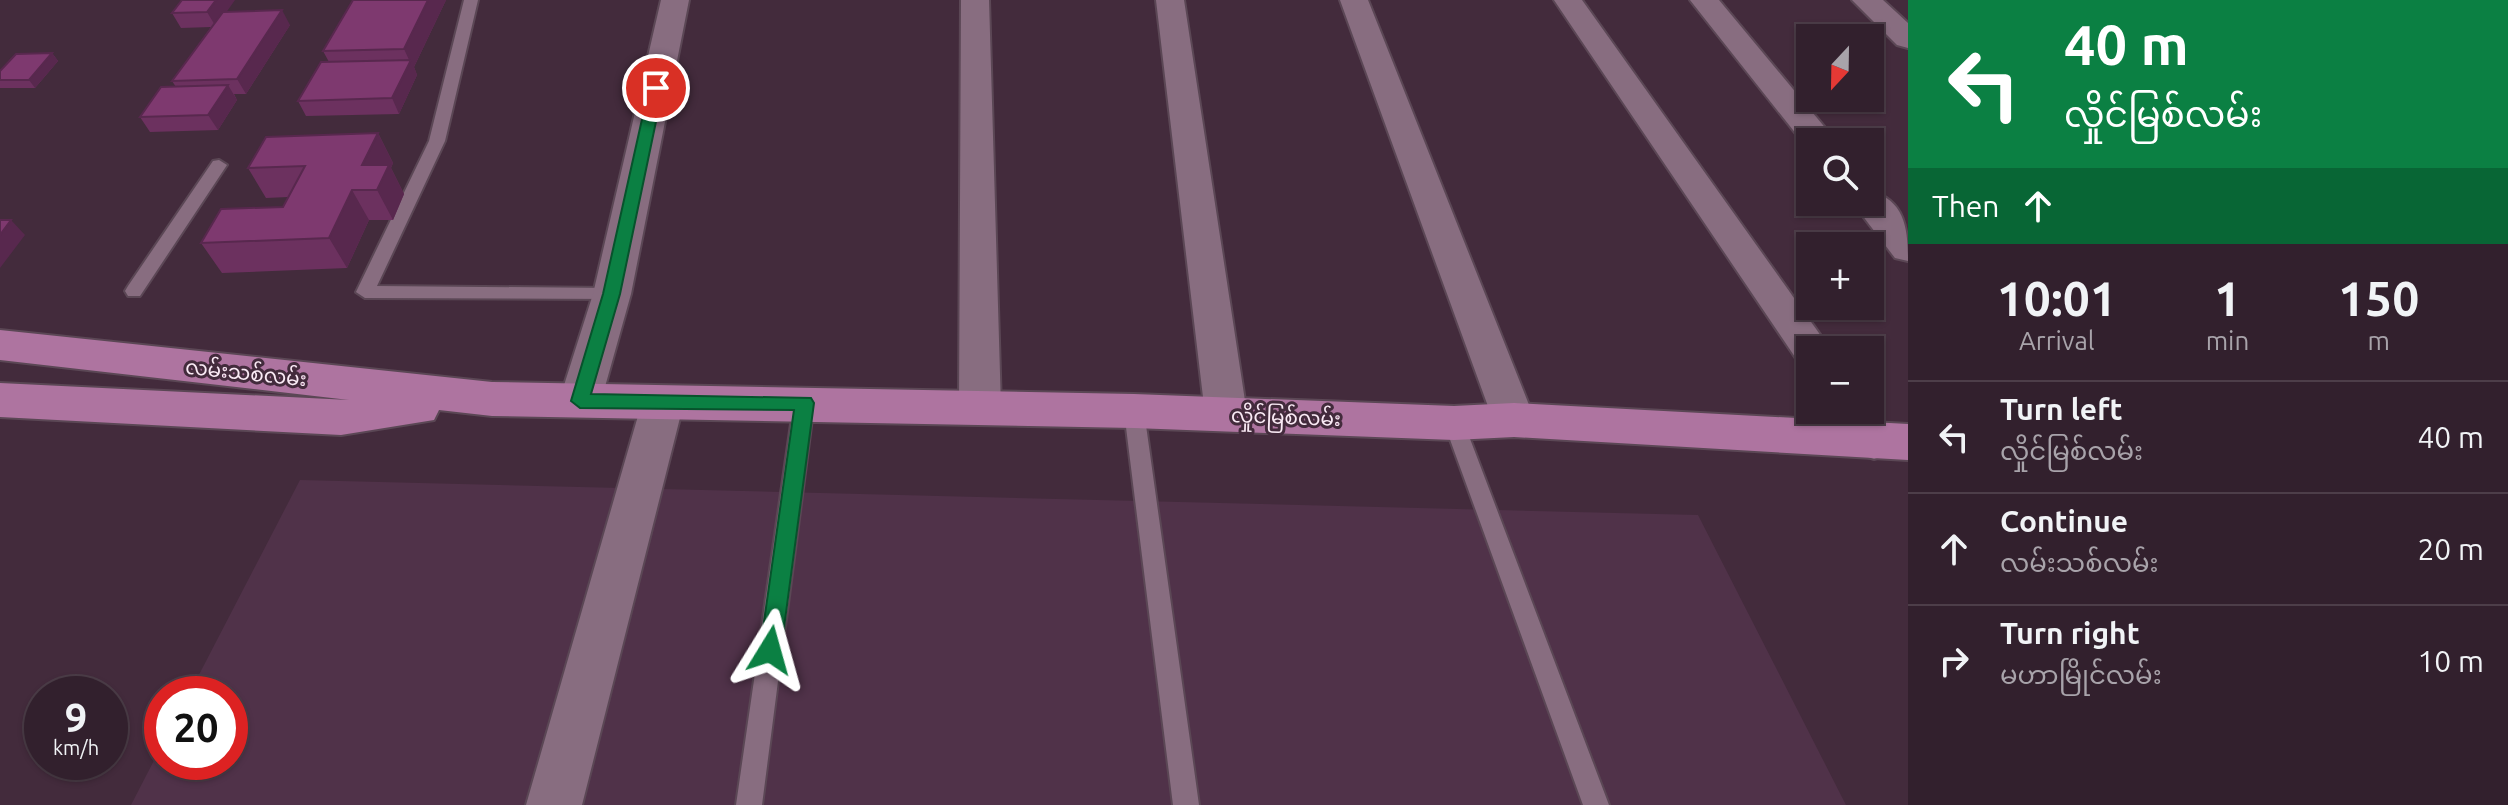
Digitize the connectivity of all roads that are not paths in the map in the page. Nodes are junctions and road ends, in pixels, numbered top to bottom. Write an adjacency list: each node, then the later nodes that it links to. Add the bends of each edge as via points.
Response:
1 (471, 0): 15 (lane, via 437,141 365,292)
2 (675, 0): 15 (street)
3 (975, 0): 23 (street)
4 (1170, 0): 25 (street)
5 (1354, 0): 26 (street)
6 (1568, 0): 16 (street)
7 (1704, 0): 10 (street)
8 (1866, 0): 9 (street)
9 (1908, 39)
10 (1809, 128)
11 (219, 165): 14 (lane)
12 (1881, 216): 13 (street)
13 (1908, 249)
14 (134, 291)
15 (612, 294): 20 (street)
16 (1801, 336)
17 (0, 345): 18 (main road, လမ်းသစ်လမ်း)
18 (492, 399): 19 (main road, လမ်းသစ်လမ်း, via 341,418); 20 (main road, လမ်းသစ်လမ်း)
19 (0, 400)
20 (580, 401): 21 (main road, လမ်းသစ်လမ်း)
21 (663, 402): 22 (main road, လှိုင်မြစ်လမ်း); 29 (street)
22 (804, 403): 23 (main road, လှိုင်မြစ်လမ်း); 30 (lane)
23 (980, 408): 24 (main road, လှိုင်မြစ်လမ်း)
24 (1134, 411): 25 (main road, လှိုင်မြစ်လမ်း); 31 (lane)
25 (1226, 414): 27 (main road, လှိုင်မြစ်လမ်း)
26 (1514, 420): 27 (main road, လှိုင်မြစ်လမ်း); 28 (main road, လှိုင်မြစ်လမ်း)
27 (1454, 423): 32 (lane)
28 (1878, 431)
29 (554, 805)
30 (749, 805)
31 (1186, 805)
32 (1596, 805)

